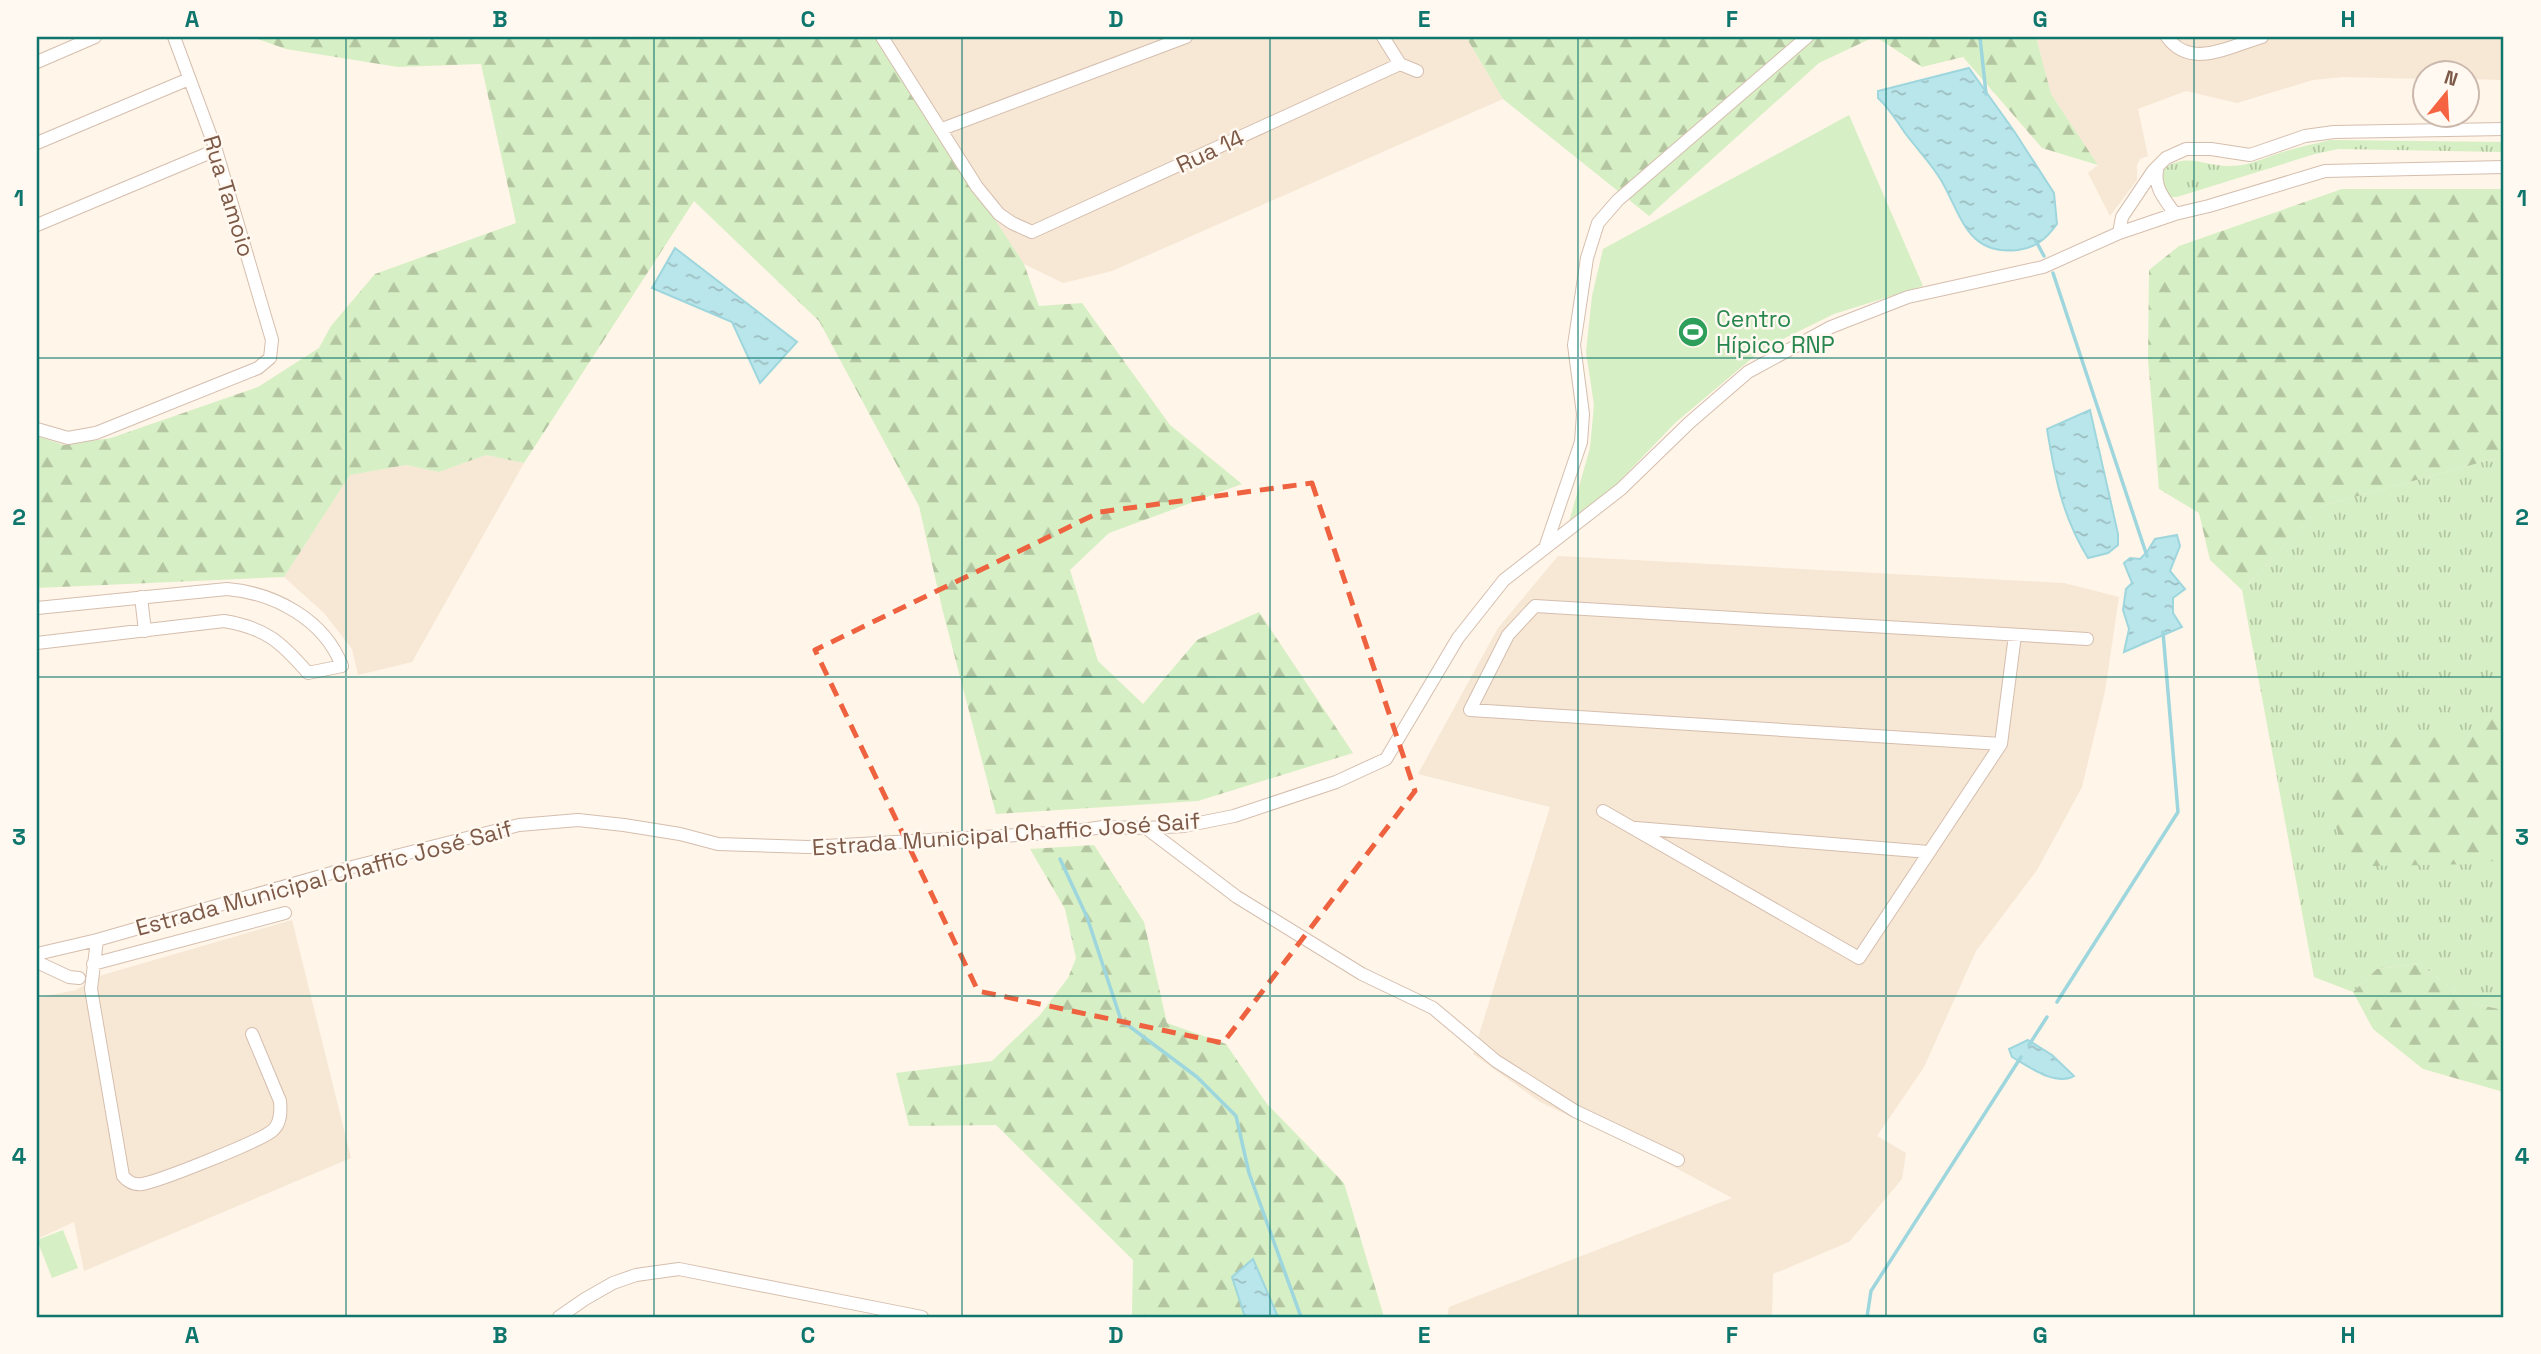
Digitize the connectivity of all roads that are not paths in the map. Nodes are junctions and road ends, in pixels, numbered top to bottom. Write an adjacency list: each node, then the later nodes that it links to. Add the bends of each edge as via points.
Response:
1 (95, 37): 9 (street)
2 (174, 37): 12 (street, Rua Tamoio)
3 (882, 37): 13 (street)
4 (1186, 37): 13 (street)
5 (1383, 37): 10 (street)
6 (1807, 37): 23 (street, via 1618,200 1598,223 1587,258 1574,345 1583,414 1581,442)
7 (2167, 37): 8 (street, via 2182,52 2200,55)
8 (2262, 37)
9 (37, 62)
10 (1400, 64): 11 (street); 13 (street, Rua 14, via 1032,232 999,214)
11 (1417, 71)
12 (189, 79): 15 (street); 16 (street, Rua Tamoio)
13 (942, 128)
14 (2504, 129): 17 (street, via 2334,132 2305,136 2250,155 2186,149)
15 (37, 143)
16 (216, 150): 20 (street); 22 (street, Rua Tamoio, via 272,340 270,358 258,368 96,433 68,438)
17 (2158, 166): 19 (street, via 2155,179); 21 (street, via 2122,217)
18 (2504, 167): 19 (street, Estrada Municipal Chaffic José Saif, via 2325,171)
19 (2175, 214): 21 (street, Estrada Municipal Chaffic José Saif)
20 (37, 225)
21 (2119, 233): 23 (street, Estrada Municipal Chaffic José Saif, via 2043,267 1882,306 1831,327 1748,372 1621,489)
22 (37, 429)
23 (1546, 546): 33 (street, Estrada Municipal Chaffic José Saif, via 1504,580 1458,638 1386,758 1336,782 1234,816)
24 (141, 597): 25 (street); 26 (street); 26 (street, via 227,589 272,598 330,642 342,666 308,674 273,637 224,621)
25 (37, 608)
26 (145, 631): 29 (street)
27 (2015, 635): 28 (street); 30 (street); 30 (street, via 1535,606 1508,635 1470,710)
28 (2087, 639)
29 (37, 643)
30 (2001, 744): 34 (street)
31 (1603, 811): 32 (street)
32 (1632, 827): 34 (street); 34 (street, via 1859,958)
33 (1146, 828): 36 (street, Estrada Municipal Chaffic José Saif, via 808,847 718,844 680,834 578,821 519,825); 43 (street, via 1237,897 1362,974 1433,1008 1496,1061 1575,1111)
34 (1929, 852)
35 (285, 913): 39 (street)
36 (97, 940): 37 (street, Estrada Municipal Chaffic José Saif); 39 (street)
37 (37, 954)
38 (37, 962): 40 (street)
39 (93, 968): 40 (street); 41 (street)
40 (79, 978): 41 (street)
41 (91, 989): 42 (street, via 123,1176 131,1183 159,1179 274,1130 280,1101)
42 (252, 1034)
43 (1678, 1160)
44 (559, 1317): 45 (street, via 613,1283 679,1269)
45 (922, 1317)

